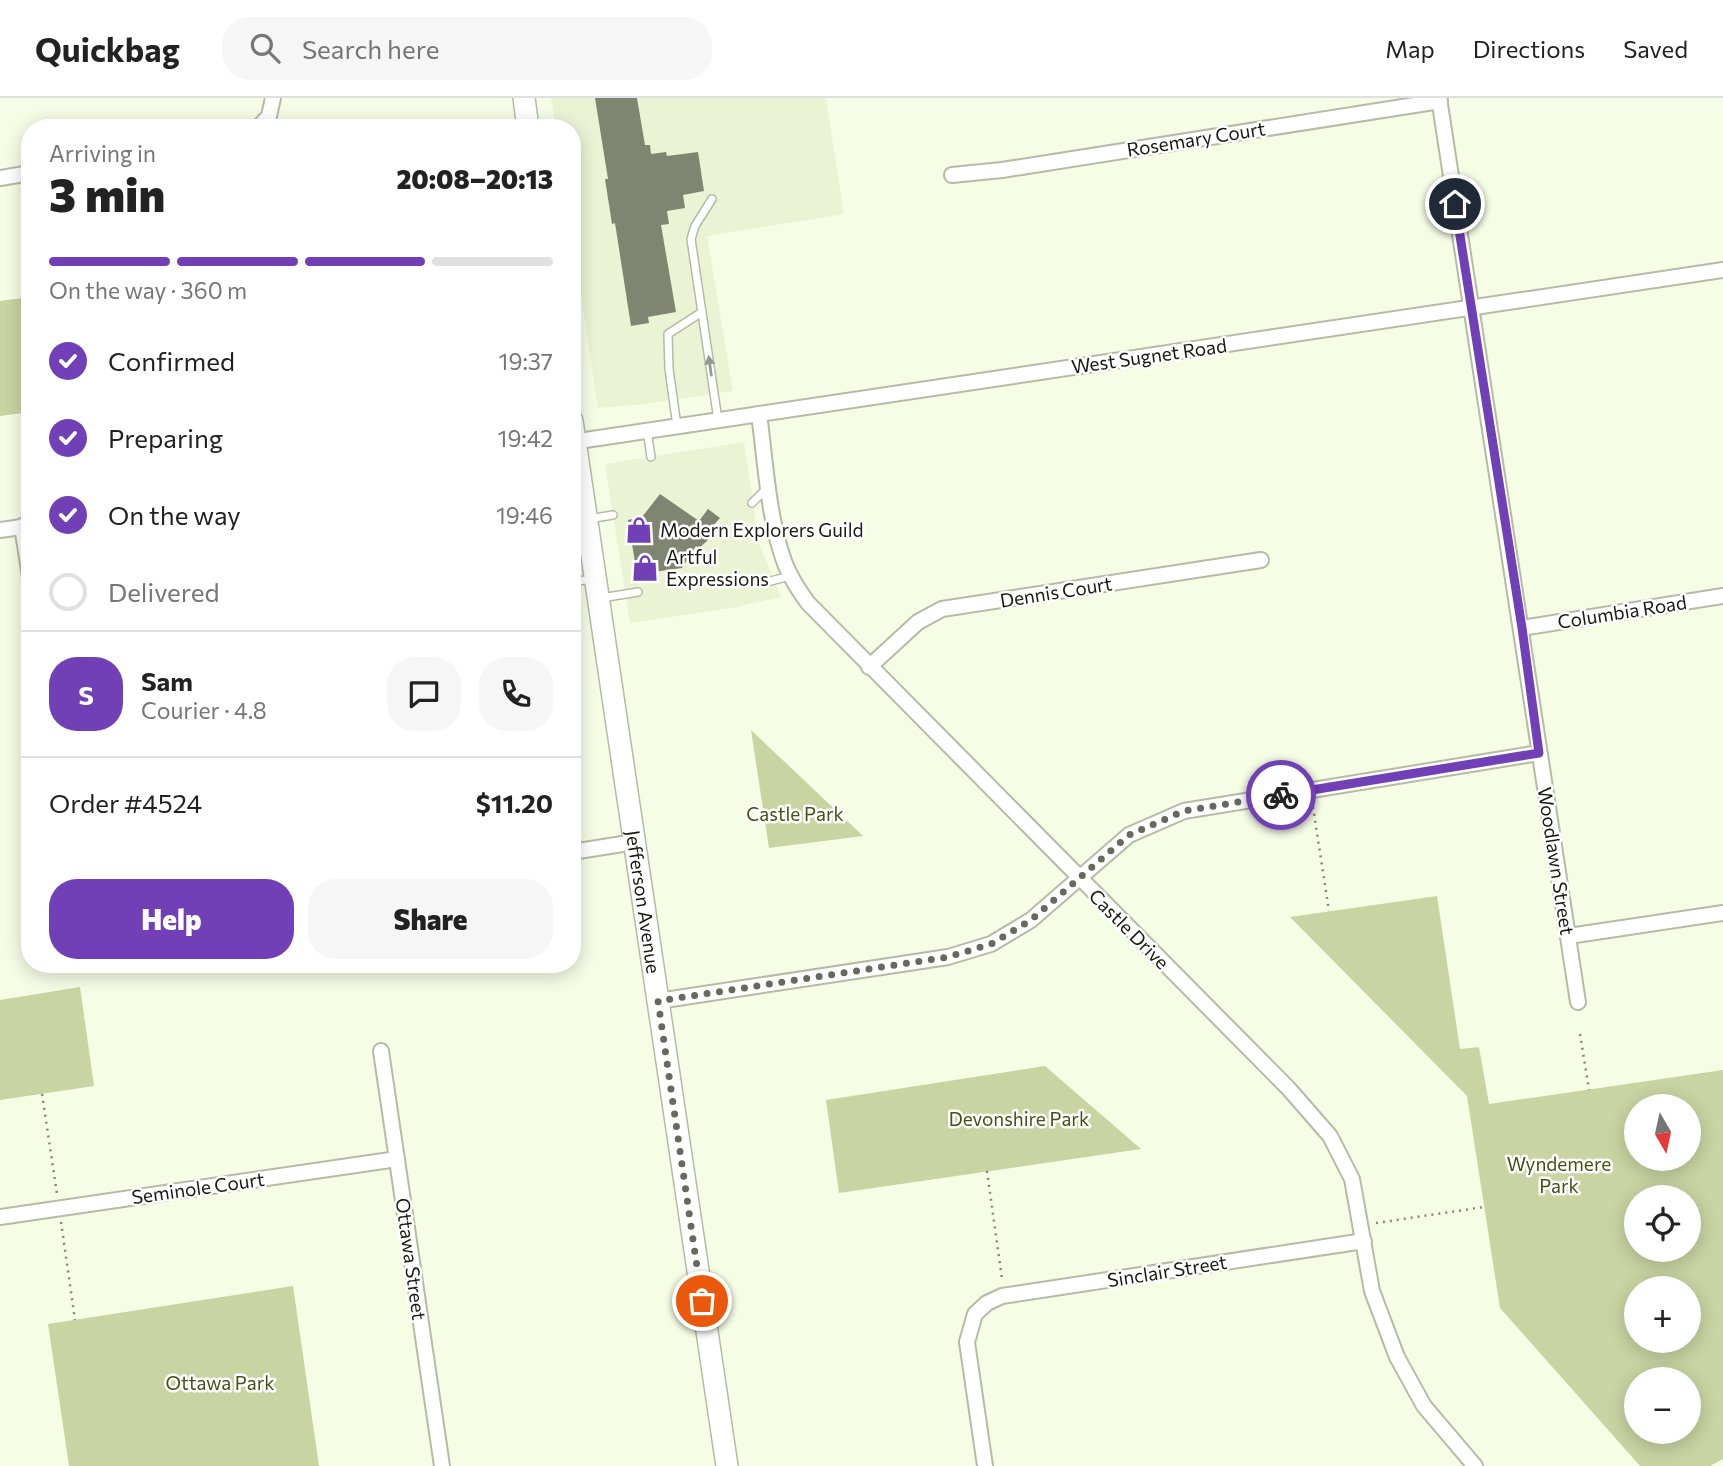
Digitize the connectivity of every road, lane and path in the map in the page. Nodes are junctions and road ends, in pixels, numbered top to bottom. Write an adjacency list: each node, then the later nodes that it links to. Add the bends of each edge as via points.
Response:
1 (274, 98): 4 (street)
2 (524, 98): 5 (street)
3 (1440, 99): 7 (street, Rosemary Court); 11 (street, Woodlawn Street)
4 (266, 119)
5 (527, 119)
6 (21, 174): 8 (street)
7 (952, 175)
8 (0, 178)
9 (712, 199): 12 (lane, via 691,239)
10 (1723, 270): 11 (street, West Sugnet Road)
11 (1471, 308): 13 (street, West Sugnet Road); 32 (street, Woodlawn Street)
12 (702, 312): 14 (lane, one-way to 12); 15 (lane, via 668,334)
13 (759, 414): 14 (street, West Sugnet Road); 19 (street, Castle Drive)
14 (718, 420): 15 (street, West Sugnet Road)
15 (677, 426): 16 (street, West Sugnet Road)
16 (648, 430): 17 (street, West Sugnet Road); 18 (lane)
17 (581, 434)
18 (651, 457)
19 (769, 486): 20 (lane); 26 (street, Castle Drive, via 776,532)
20 (752, 503)
21 (582, 515): 22 (lane); 29 (street, Jefferson Avenue)
22 (613, 515)
23 (21, 527): 24 (street)
24 (0, 530)
25 (1261, 560): 33 (street, Dennis Court, via 943,609 918,622)
26 (791, 576): 27 (lane); 33 (street, Castle Drive, via 808,603)
27 (767, 582)
28 (581, 584): 29 (lane)
29 (597, 588): 30 (lane); 36 (street, Jefferson Avenue)
30 (638, 592)
31 (1723, 597): 32 (street, Columbia Road)
32 (1522, 628): 34 (street, Woodlawn Street)
33 (869, 667): 38 (street, Castle Drive)
34 (1539, 753): 38 (street, via 1184,811 1129,835); 41 (street, Woodlawn Street)
35 (1313, 807): 39 (path)
36 (635, 842): 37 (street); 42 (street, Jefferson Avenue)
37 (581, 851)
38 (1079, 879): 42 (street, via 1031,920 991,944 948,957); 54 (street, Castle Drive, via 1289,1089 1330,1136 1352,1180)
39 (1329, 911)
40 (1723, 913): 41 (street)
41 (1569, 936): 43 (street, Woodlawn Street)
42 (658, 1001): 58 (street, Jefferson Avenue)
43 (1578, 1002)
44 (1580, 1034): 46 (path)
45 (381, 1051): 48 (street, Ottawa Street)
46 (1589, 1090)
47 (42, 1094): 51 (path)
48 (397, 1159): 51 (street, Seminole Court); 57 (street, Ottawa Street)
49 (987, 1171): 55 (path)
50 (1484, 1207): 53 (path)
51 (59, 1209): 52 (street, Seminole Court); 56 (path)
52 (0, 1217)
53 (1376, 1223)
54 (1364, 1241): 59 (street, Sinclair Street, via 1002,1296 987,1303 975,1314 967,1342); 60 (street, Castle Drive, via 1372,1292 1396,1357 1424,1406)
55 (1002, 1279)
56 (75, 1320)
57 (442, 1466)
58 (727, 1466)
59 (985, 1466)
60 (1475, 1466)

